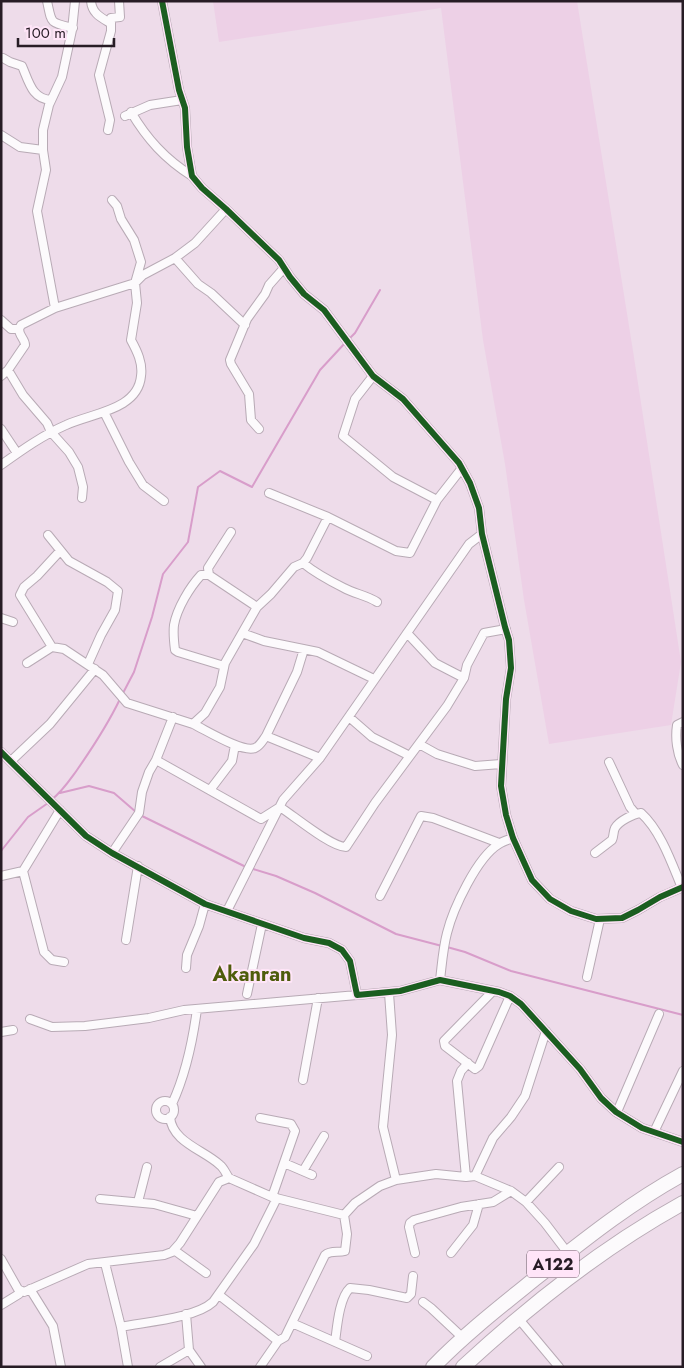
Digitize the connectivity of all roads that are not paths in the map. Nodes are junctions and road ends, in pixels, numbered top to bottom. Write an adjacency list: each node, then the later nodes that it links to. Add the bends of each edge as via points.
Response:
1 (47, 1): 7 (street, via 50,19)
2 (76, 1): 7 (street)
3 (91, 1): 6 (street, via 96,14)
4 (119, 1): 6 (street, via 120,17 111,18)
5 (162, 1): 10 (street)
6 (110, 23): 11 (street, via 99,75 110,120)
7 (73, 28): 9 (street, via 62,77)
8 (3, 58): 9 (street, via 22,66 32,90 42,100)
9 (51, 100): 13 (street, via 43,130)
10 (182, 100): 14 (street); 14 (street, via 150,105 128,114 150,142)
11 (108, 130)
12 (1, 135): 13 (street, via 20,147)
13 (43, 150): 20 (street, via 46,170 37,210)
14 (192, 176): 16 (street)
15 (112, 200): 19 (street, via 134,240 141,262)
16 (226, 209): 17 (street); 18 (street)
17 (175, 258): 19 (street, via 143,274); 22 (street, via 198,284 211,292)
18 (284, 268): 22 (street, via 269,284); 26 (street, via 304,294 324,310)
19 (135, 283): 20 (street); 27 (street, via 137,303 131,340 142,370 141,382 133,398)
20 (55, 308): 23 (street, via 21,325)
21 (1, 320): 23 (street, via 11,329)
22 (245, 325): 29 (street, via 230,362 250,394 251,420)
23 (19, 330): 24 (street, via 24,345)
24 (8, 370): 25 (street); 30 (street)
25 (1, 376)
26 (373, 376): 33 (street, via 403,399); 36 (street, via 354,399 343,436 393,477)
27 (104, 412): 30 (street); 37 (street, via 144,485)
28 (1, 429): 31 (street)
29 (259, 429)
30 (51, 432): 31 (street); 35 (street, via 78,467)
31 (17, 454): 32 (street)
32 (1, 465)
33 (462, 468): 36 (street); 40 (street, via 479,508)
34 (269, 493): 38 (street)
35 (82, 498)
36 (437, 500): 38 (street, via 410,553 396,551)
37 (164, 501)
38 (328, 517): 43 (street)
39 (232, 532): 44 (street, via 208,568)
40 (482, 534): 49 (street); 51 (street, via 469,544)
41 (48, 535): 42 (street)
42 (60, 551): 52 (street, via 20,595); 55 (street, via 69,562 108,582 118,591 115,610)
43 (303, 563): 45 (street, via 344,588); 46 (street, via 294,567)
44 (209, 575): 46 (street); 56 (street, via 194,583 178,614 174,625 175,650)
45 (377, 602)
46 (257, 607): 50 (street)
47 (1, 618): 48 (street)
48 (13, 622)
49 (506, 630): 58 (street, via 484,633); 73 (street, via 510,640 511,668)
50 (242, 633): 53 (street); 56 (street)
51 (407, 633): 58 (street, via 435,662); 59 (street)
52 (52, 647): 54 (street); 55 (street, via 64,649)
53 (304, 649): 59 (street, via 318,652); 64 (street, via 297,672)
54 (27, 663)
55 (88, 664): 57 (street)
56 (224, 666): 63 (street, via 220,687 205,713)
57 (96, 669): 60 (street, via 127,703); 71 (street, via 50,724)
58 (464, 678): 65 (street)
59 (374, 679): 61 (street)
60 (173, 717): 63 (street); 70 (street)
61 (349, 717): 68 (street, via 372,737); 69 (street)
62 (683, 722): 74 (street, via 677,725 676,733)
63 (193, 724): 66 (street)
64 (266, 736): 66 (street, via 258,747 251,749); 69 (street)
65 (418, 744): 68 (street); 73 (street, via 475,766)
66 (235, 745): 75 (street, via 232,761)
67 (1, 752): 71 (street)
68 (410, 756): 76 (street, via 346,847 325,839)
69 (320, 758): 76 (street)
70 (156, 760): 75 (street); 81 (street, via 148,772 139,813)
71 (11, 761): 77 (street)
72 (609, 762): 78 (street)
73 (501, 764): 79 (street, via 501,786)
74 (683, 765)
75 (210, 790): 76 (street, via 261,819)
76 (280, 807): 89 (street)
77 (60, 810): 81 (street, via 86,836); 84 (street)
78 (635, 814): 82 (street, via 619,823 612,840); 86 (street, via 644,816 660,840)
79 (513, 838): 80 (street); 90 (street, via 532,880 550,899 571,911)
80 (499, 844): 87 (street, via 421,816); 96 (street, via 478,866 463,892 447,933)
81 (112, 853): 83 (street)
82 (594, 853)
83 (138, 866): 88 (street); 92 (street)
84 (23, 871): 85 (street); 93 (street, via 44,952 52,960)
85 (1, 876)
86 (682, 888): 90 (street, via 622,918)
87 (380, 896)
88 (205, 904): 89 (street); 94 (street, via 187,955)
89 (226, 911): 91 (street)
90 (600, 919): 95 (street)
91 (262, 924): 99 (street); 100 (street, via 329,943 342,950 350,961)
92 (126, 940)
93 (64, 962)
94 (186, 968)
95 (587, 977)
96 (440, 980): 97 (street); 98 (street)
97 (494, 990): 101 (street); 109 (street, via 444,1041 445,1046)
98 (389, 993): 100 (street); 127 (street, via 392,1035 383,1127)
99 (247, 994)
100 (356, 995): 102 (street)
101 (510, 996): 107 (street); 109 (street, via 479,1066 475,1069)
102 (318, 998): 103 (street); 111 (street)
103 (196, 1009): 105 (street, via 85,1026 52,1027); 112 (street, via 189,1049)
104 (659, 1014): 113 (street)
105 (30, 1019)
106 (13, 1030): 108 (street)
107 (546, 1031): 113 (street, via 601,1098); 125 (street, via 525,1096 493,1138)
108 (1, 1032)
109 (468, 1063): 125 (street, via 457,1081)
110 (683, 1071): 116 (street)
111 (303, 1080)
112 (172, 1104): 114 (street, via 174,1108); 114 (street, via 163,1101 156,1108 160,1117)
113 (617, 1112): 116 (street)
114 (170, 1117): 126 (street, via 171,1125 180,1136 222,1166)
115 (260, 1118): 119 (street, via 291,1124 294,1128)
116 (654, 1132): 118 (street)
117 (324, 1136): 122 (street)
118 (683, 1142)
119 (284, 1163): 122 (street); 129 (street)
120 (147, 1167): 131 (street)
121 (559, 1167): 132 (street)
122 (303, 1171): 124 (street)
123 (683, 1174): 138 (highway, A122, via 640,1199)
124 (312, 1175)
125 (470, 1176): 127 (street, via 436,1174); 128 (street)
126 (229, 1178): 129 (street); 136 (street, via 219,1182)
127 (396, 1180): 135 (street, via 380,1186)
128 (511, 1190): 132 (street); 134 (street, via 493,1202)
129 (274, 1198): 135 (street); 148 (street, via 254,1244)
130 (100, 1199): 131 (street)
131 (138, 1202): 136 (street)
132 (526, 1202): 138 (street)
133 (683, 1202): 143 (highway, A122)
134 (479, 1204): 139 (street, via 410,1223); 140 (street, via 471,1228)
135 (344, 1215): 153 (street, via 345,1251 325,1255)
136 (197, 1216): 137 (street)
137 (174, 1250): 142 (street, via 164,1255); 144 (street)
138 (568, 1252): 143 (street); 155 (highway, A122)
139 (415, 1253)
140 (451, 1253)
141 (1, 1259): 147 (street)
142 (105, 1263): 146 (street, via 88,1264); 154 (street)
143 (580, 1269): 152 (highway, A122)
144 (206, 1273)
145 (413, 1276): 157 (street, via 412,1294 408,1298 350,1288 341,1308)
146 (30, 1289): 147 (street); 161 (street, via 52,1326)
147 (21, 1291): 150 (street)
148 (219, 1295): 151 (street, via 208,1307); 156 (street)
149 (423, 1302): 155 (street)
150 (1, 1305)
151 (186, 1314): 154 (street); 158 (street)
152 (518, 1318): 167 (highway, A122); 168 (street)
153 (292, 1323): 156 (street, via 286,1337); 157 (street)
154 (121, 1327): 162 (street)
155 (463, 1338): 166 (highway, A122)
156 (278, 1341): 160 (street)
157 (335, 1342): 159 (street)
158 (189, 1350): 163 (street); 164 (street)
159 (367, 1356)
160 (263, 1363): 165 (street)
161 (62, 1367)
162 (128, 1367)
163 (160, 1367)
164 (201, 1367)
165 (272, 1367)
166 (433, 1367)
167 (463, 1367)
168 (559, 1367)

